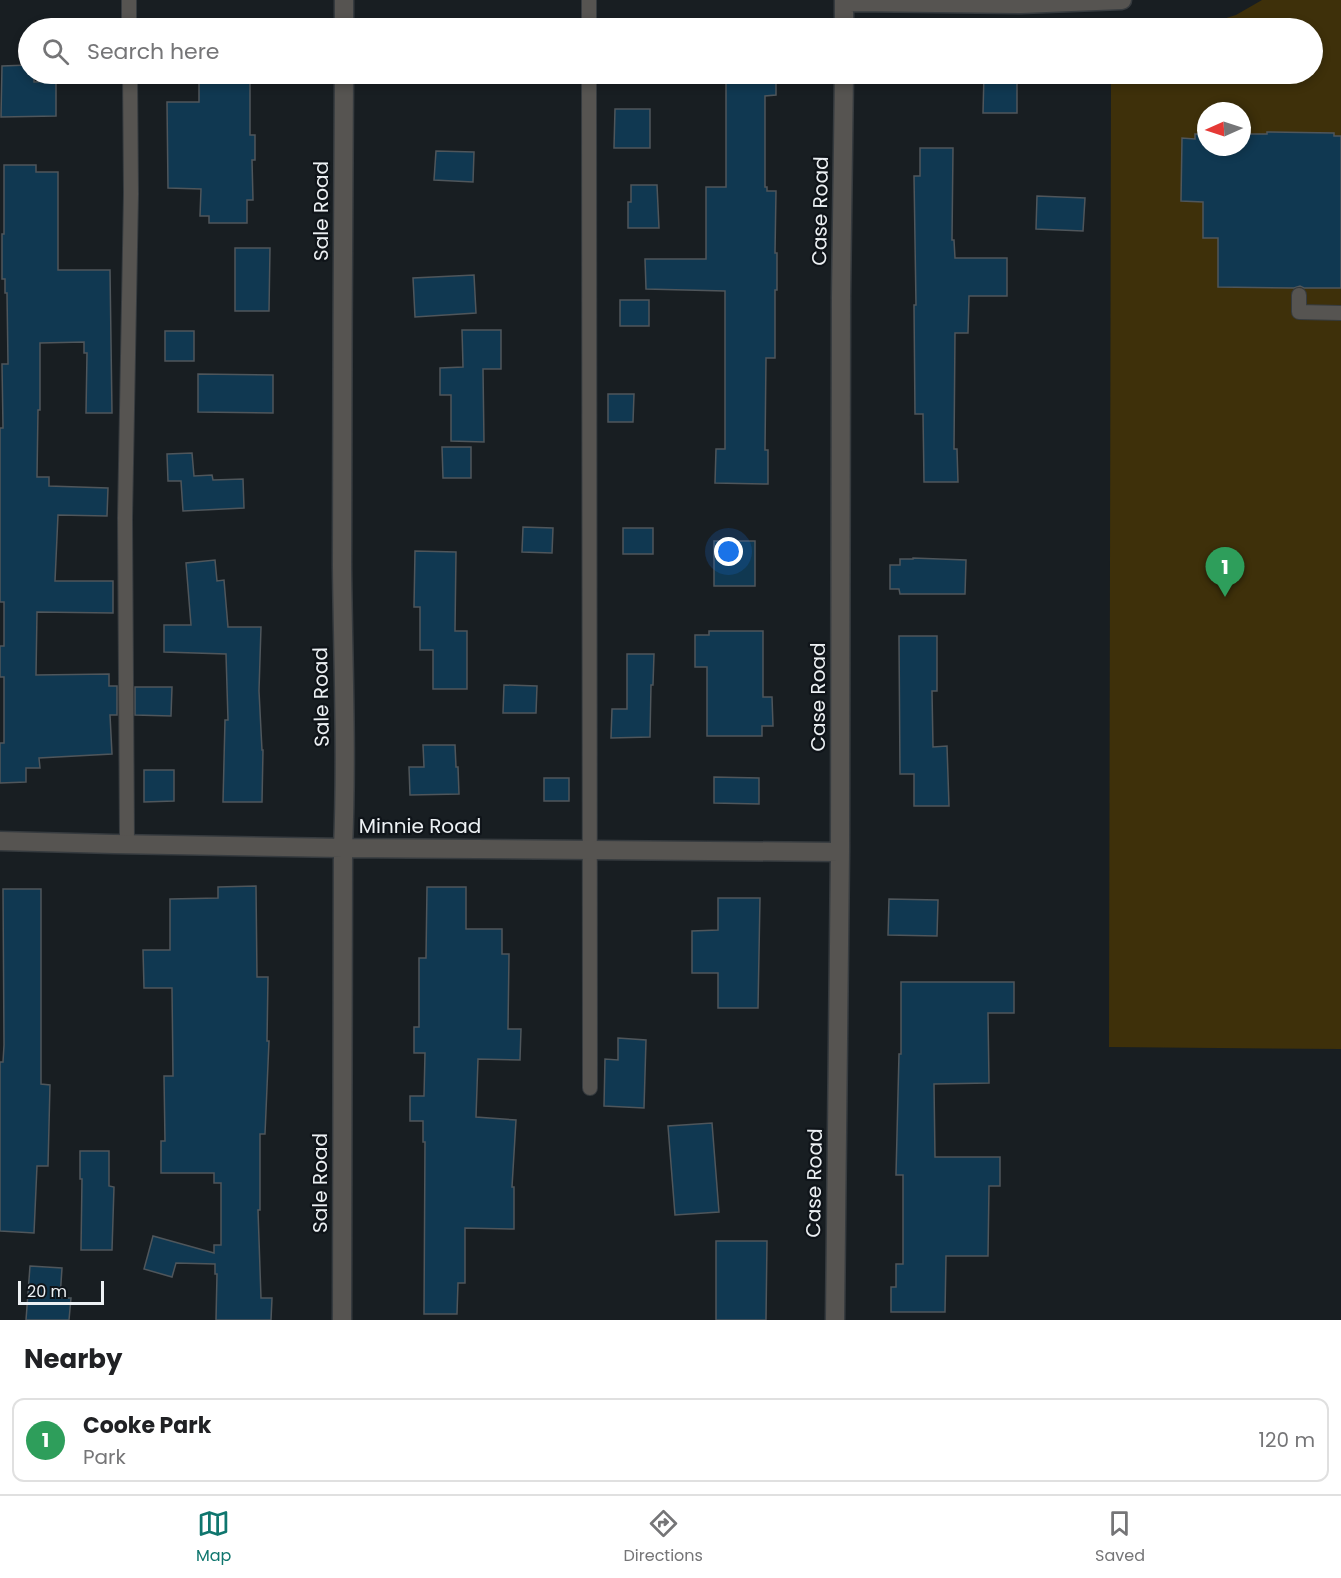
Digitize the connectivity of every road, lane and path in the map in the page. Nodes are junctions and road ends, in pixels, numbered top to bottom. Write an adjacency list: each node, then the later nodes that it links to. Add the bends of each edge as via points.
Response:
1 (129, 0): 6 (lane)
2 (344, 0): 7 (street)
3 (589, 0): 8 (lane)
4 (1122, 0): 5 (street, via 1021,4)
5 (844, 2): 9 (street)
6 (129, 18)
7 (344, 18)
8 (589, 18)
9 (844, 18)
10 (130, 84): 17 (lane, via 125,518)
11 (344, 84): 18 (street, Sale Road)
12 (589, 84): 19 (lane)
13 (844, 84): 20 (street, Case Road)
14 (1299, 295): 15 (lane, via 1299,312)
15 (1341, 313)
16 (0, 841): 17 (street, Minnie Road)
17 (127, 844): 18 (street, Minnie Road)
18 (343, 848): 19 (street, Minnie Road); 22 (street, Sale Road)
19 (590, 850): 20 (street, Minnie Road); 21 (lane)
20 (840, 852): 23 (street, Case Road)
21 (590, 1088)
22 (342, 1320)
23 (835, 1320)

